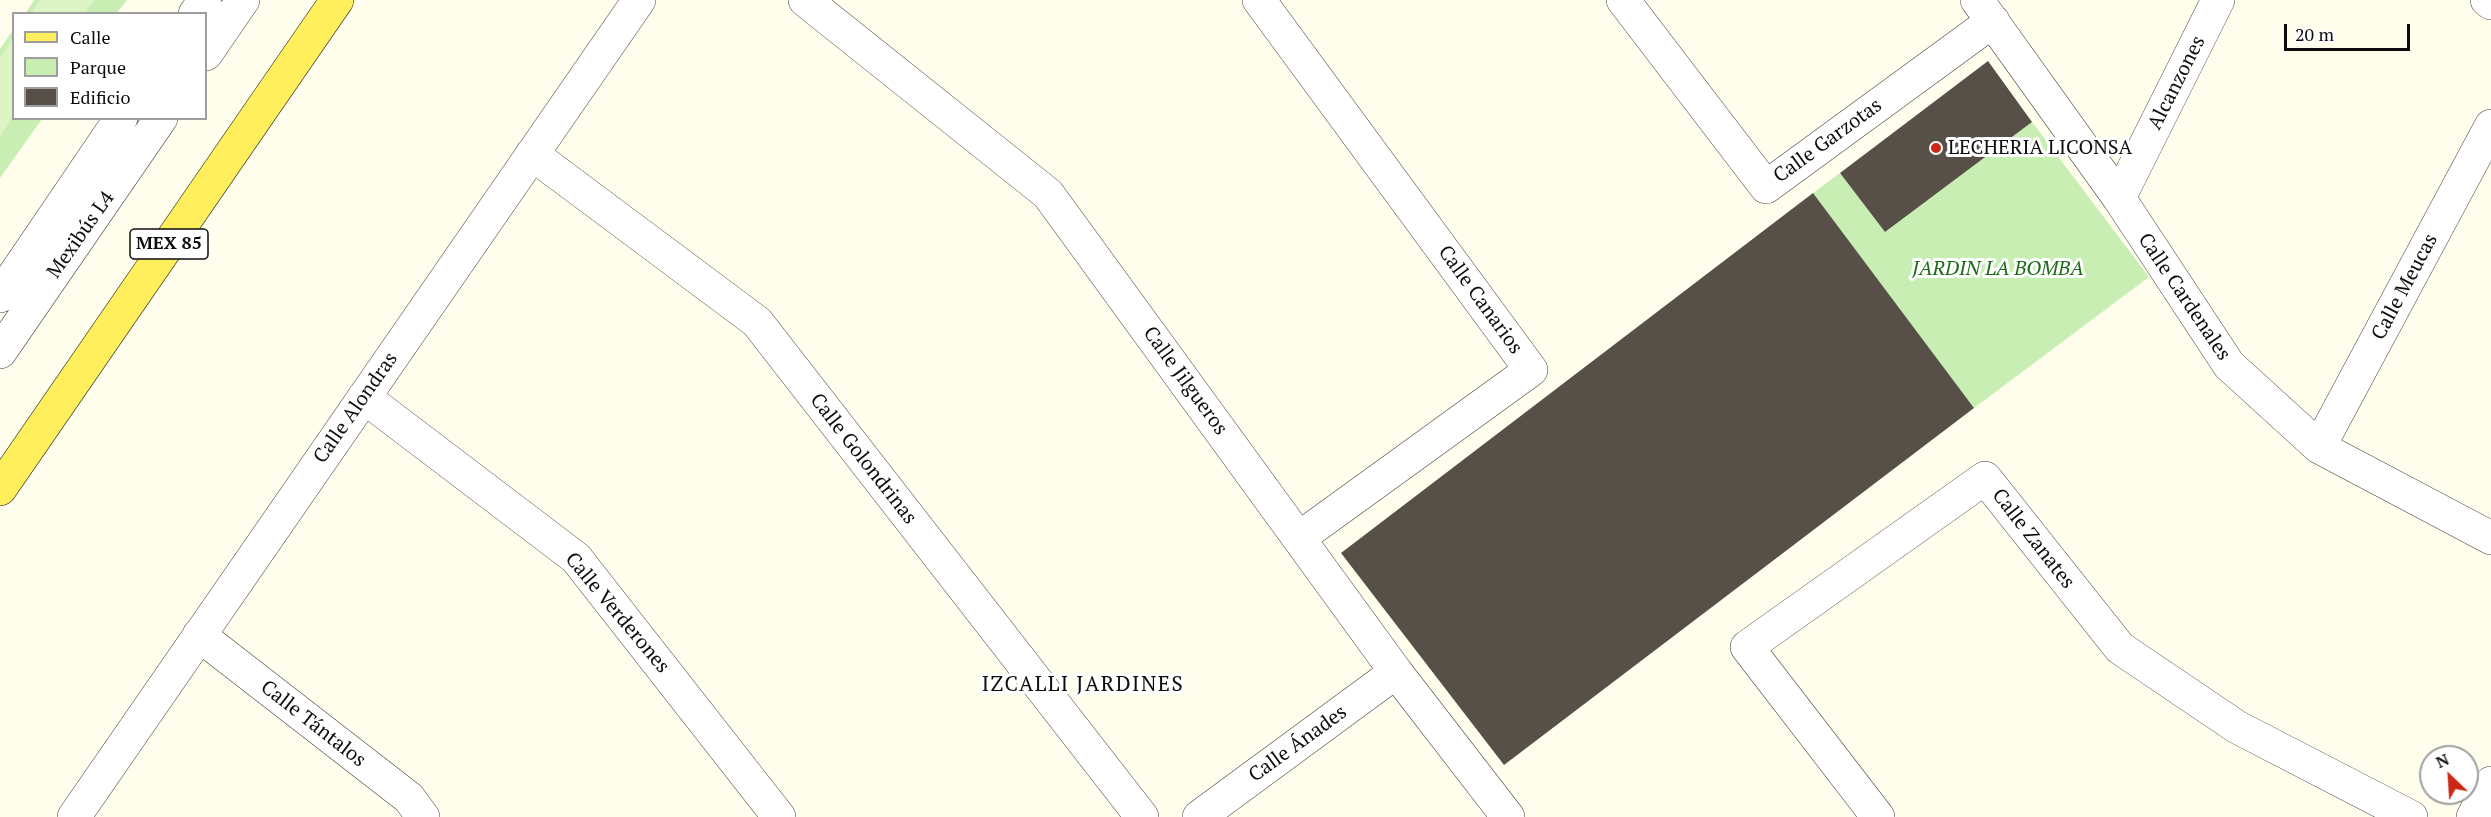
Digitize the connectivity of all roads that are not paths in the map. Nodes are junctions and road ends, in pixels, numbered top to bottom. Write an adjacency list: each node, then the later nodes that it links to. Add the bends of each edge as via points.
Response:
1 (243, 0): 11 (street)
2 (337, 0): 21 (main road, MEX 85)
3 (639, 0): 15 (street, Calle Alondras)
4 (805, 0): 22 (street, Calle Jilgueros, via 1048,194)
5 (1259, 0): 22 (street, Calle Canarios, via 1531,370)
6 (1623, 0): 10 (street, Calle Garzotas, via 1766,186)
7 (2218, 0): 16 (street, Alcanzones)
8 (2487, 0): 9 (street)
9 (2491, 3)
10 (1985, 10): 16 (street, Calle Cardenales)
11 (207, 53)
12 (121, 120): 17 (street, Mexibús L4)
13 (160, 120): 18 (street, Mexibús L4)
14 (2491, 126): 20 (street, Calle Meucas)
15 (532, 154): 19 (street, Calle Alondras); 30 (street, Calle Golondrinas, via 757,322)
16 (2119, 198): 20 (street, Calle Cardenales, via 2229,365)
17 (0, 296)
18 (0, 352)
19 (364, 397): 24 (street, Calle Alondras); 29 (street, Calle Verderones, via 576,558)
20 (2319, 447): 23 (street, Calle Cardenales)
21 (0, 489)
22 (1299, 538): 25 (street, Calle Jilgueros)
23 (2491, 538)
24 (199, 635): 27 (street, Calle Alondras); 28 (street, Calle Tántalos, via 409,798)
25 (1396, 672): 31 (street, Calle Ánades); 32 (street, Calle Jilgueros)
26 (2491, 783): 35 (street)
27 (74, 817)
28 (423, 817)
29 (780, 817)
30 (1142, 817)
31 (1199, 817)
32 (1508, 817)
33 (1878, 817): 34 (street, Calle Zanates, via 1747,647 1985,478 2120,648 2237,727)
34 (2411, 817)
35 (2473, 817)

